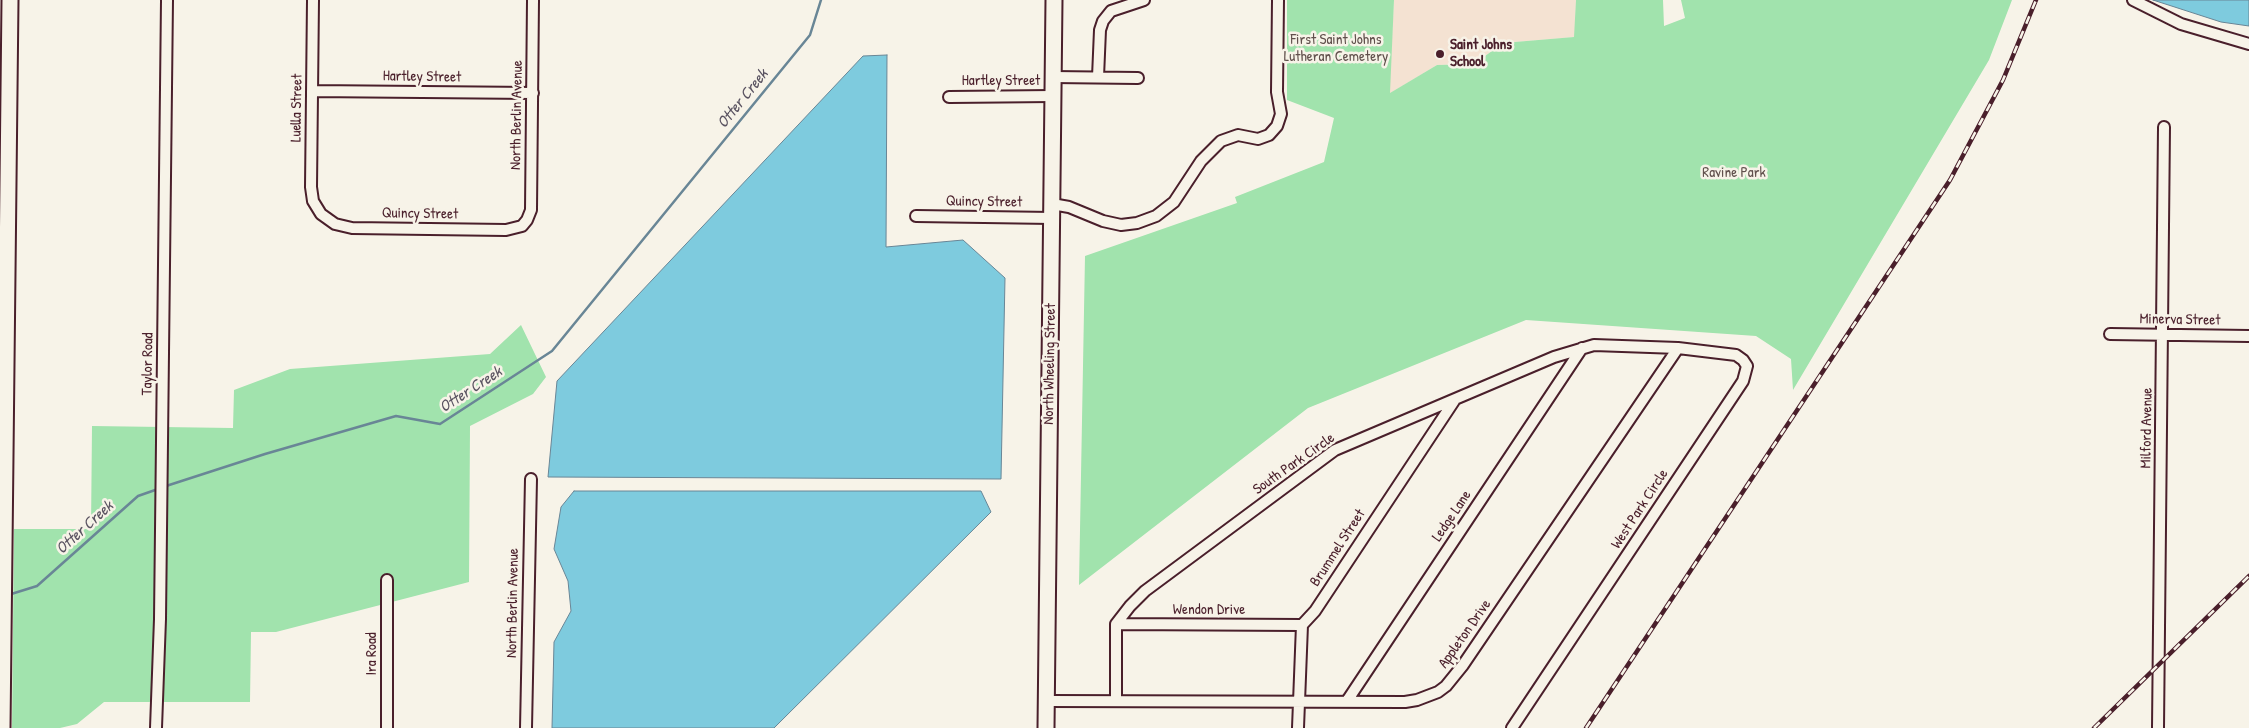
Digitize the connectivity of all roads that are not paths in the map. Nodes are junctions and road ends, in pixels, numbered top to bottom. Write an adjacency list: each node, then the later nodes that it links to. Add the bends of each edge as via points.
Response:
1 (10, 0): 18 (street)
2 (166, 0): 40 (street, Taylor Road, via 160,619)
3 (313, 0): 13 (street, Luella Street)
4 (533, 0): 14 (street, North Berlin Avenue)
5 (1054, 0): 10 (street, North Wheeling Street)
6 (1144, 0): 11 (street, via 1111,10 1103,21)
7 (1278, 0): 19 (street, Quincy Street, via 1277,92 1281,114 1269,135 1258,139 1238,135 1221,140 1201,161 1174,202 1156,216 1137,223 1121,225 1103,221 1069,207)
8 (2133, 0): 9 (street, via 2181,24)
9 (2249, 44)
10 (1053, 77): 11 (street); 16 (street, North Wheeling Street)
11 (1098, 77): 12 (street)
12 (1138, 78)
13 (312, 91): 14 (street, Hartley Street); 20 (street, Luella Street, via 311,187)
14 (532, 94): 22 (street, North Berlin Avenue, via 531,210)
15 (949, 96): 16 (street, Hartley Street)
16 (1053, 96): 19 (street, North Wheeling Street)
17 (2164, 128): 24 (street, Milford Avenue)
18 (4, 168): 26 (street)
19 (1052, 211): 21 (street, Quincy Street); 36 (street, North Wheeling Street)
20 (321, 214): 22 (street, Quincy Street, via 335,224 352,228 506,230)
21 (916, 216)
22 (521, 227)
23 (2110, 334): 24 (street, Minerva Street)
24 (2162, 335): 25 (street, Minerva Street); 46 (street, Milford Avenue)
25 (2249, 336)
26 (4, 338): 31 (street)
27 (1582, 348): 28 (street, South Park Circle, via 1604,344); 29 (street, South Park Circle); 38 (street, Ledge Lane)
28 (1678, 348): 38 (street, Appleton Drive, via 1446,686 1411,701); 45 (street, West Park Circle, via 1736,355 1747,366 1743,381)
29 (1454, 400): 33 (street, South Park Circle, via 1335,450 1145,591); 34 (street, Brummel Street, via 1315,611)
30 (531, 479): 42 (street, North Berlin Avenue)
31 (2, 540): 39 (street)
32 (387, 580): 41 (street, Ira Road)
33 (1116, 624): 34 (street, Wendon Drive); 35 (street)
34 (1302, 625): 37 (street)
35 (1116, 700): 36 (street, Appleton Drive); 37 (street, Appleton Drive)
36 (1047, 701): 43 (street, North Wheeling Street)
37 (1298, 702): 38 (street, Appleton Drive); 44 (street)
38 (1348, 702)
39 (2, 728)
40 (156, 728)
41 (387, 728)
42 (526, 728)
43 (1046, 728)
44 (1298, 728)
45 (1512, 728)
46 (2158, 728)

